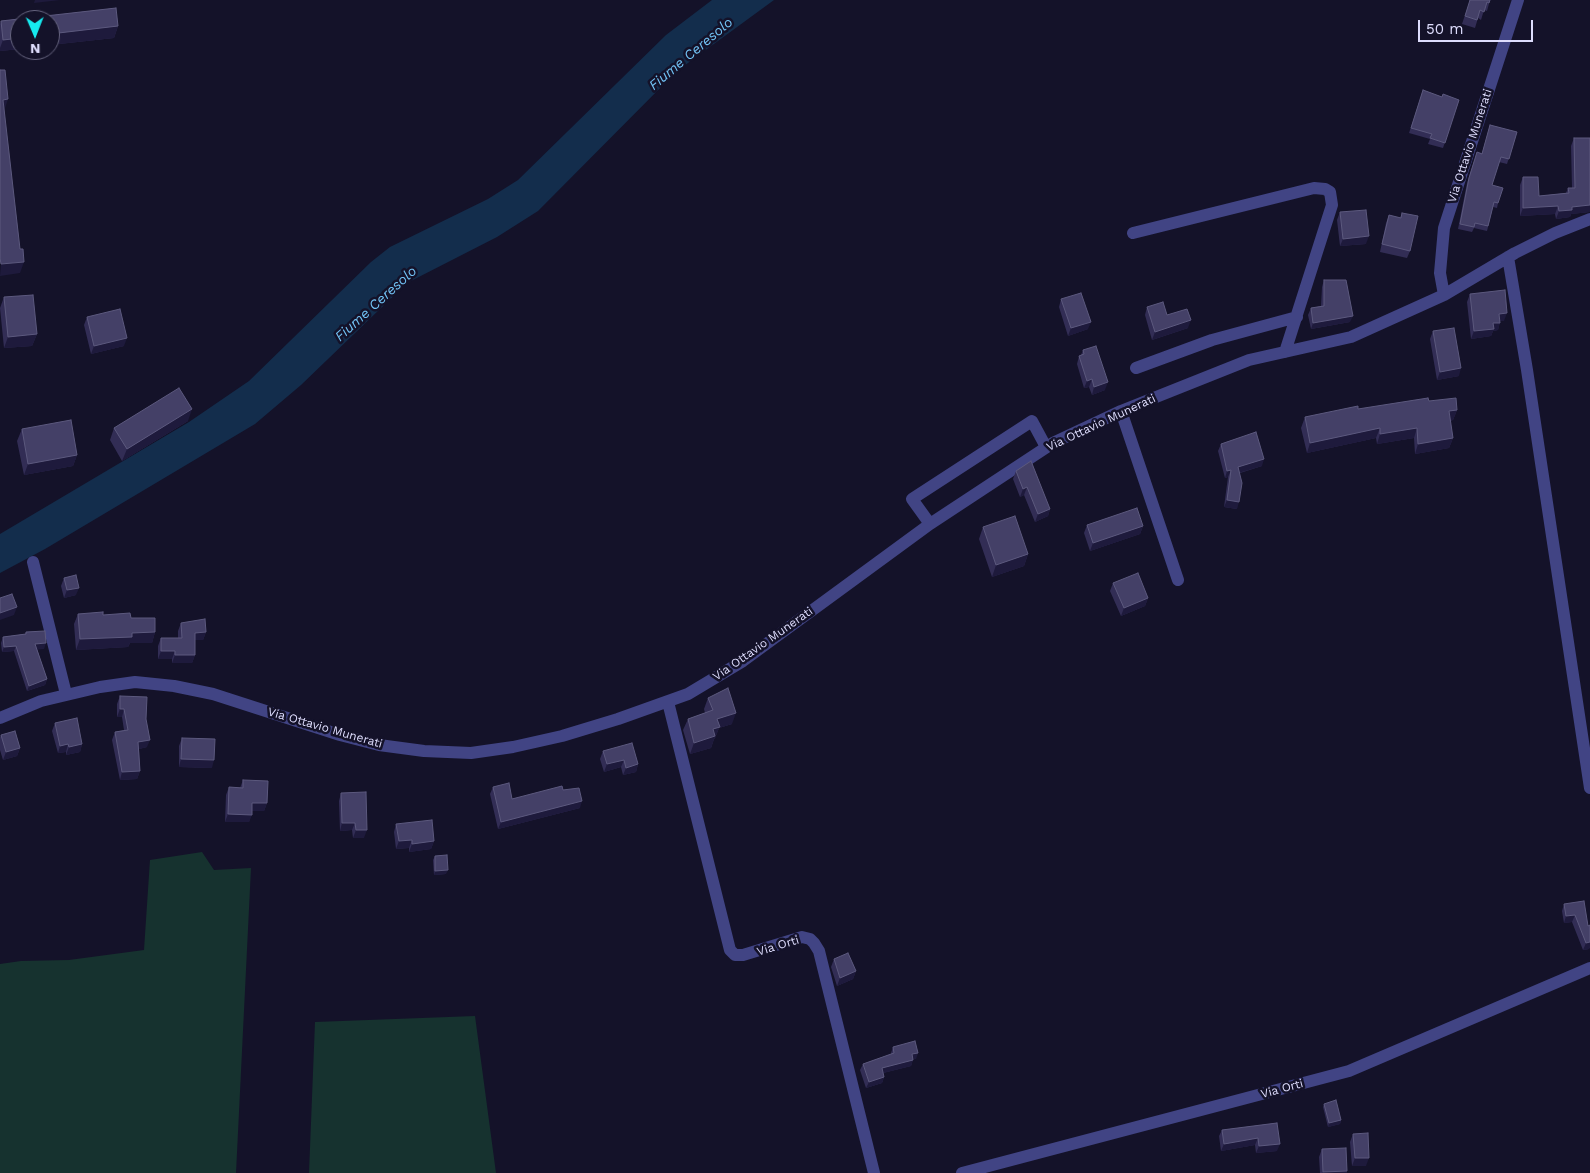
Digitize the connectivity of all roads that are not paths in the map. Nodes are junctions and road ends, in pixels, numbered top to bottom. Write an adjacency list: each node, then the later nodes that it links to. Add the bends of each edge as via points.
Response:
1 (1518, 0): 5 (street, Via Ottavio Munerati, via 1444,228 1440,273)
2 (1590, 220): 4 (street, Via Ottavio Munerati, via 1555,233)
3 (1133, 233): 6 (street, via 1314,188 1325,189 1330,192 1332,205)
4 (1508, 257): 5 (street, Via Ottavio Munerati); 17 (street)
5 (1444, 295): 7 (street, Via Ottavio Munerati, via 1351,337)
6 (1297, 317): 7 (street); 8 (street, via 1212,340)
7 (1285, 352): 9 (street, Via Ottavio Munerati, via 1249,360)
8 (1136, 368)
9 (1121, 411): 10 (street, Via Ottavio Munerati); 13 (street)
10 (1046, 447): 11 (street, Via Ottavio Munerati); 11 (street, via 1032,421 912,499)
11 (930, 524): 15 (street, Via Ottavio Munerati, via 743,661 688,694)
12 (33, 562): 14 (street)
13 (1178, 580)
14 (66, 694): 15 (street, Via Ottavio Munerati, via 135,682 174,686 213,694 379,745 471,753 562,736); 16 (street, Via Ottavio Munerati)
15 (668, 702): 19 (street, Via Orti, via 730,950 743,956 802,937 810,939 819,951)
16 (0, 718)
17 (1590, 788)
18 (1590, 968): 20 (street, Via Orti, via 1349,1071)
19 (874, 1173)
20 (962, 1173)

